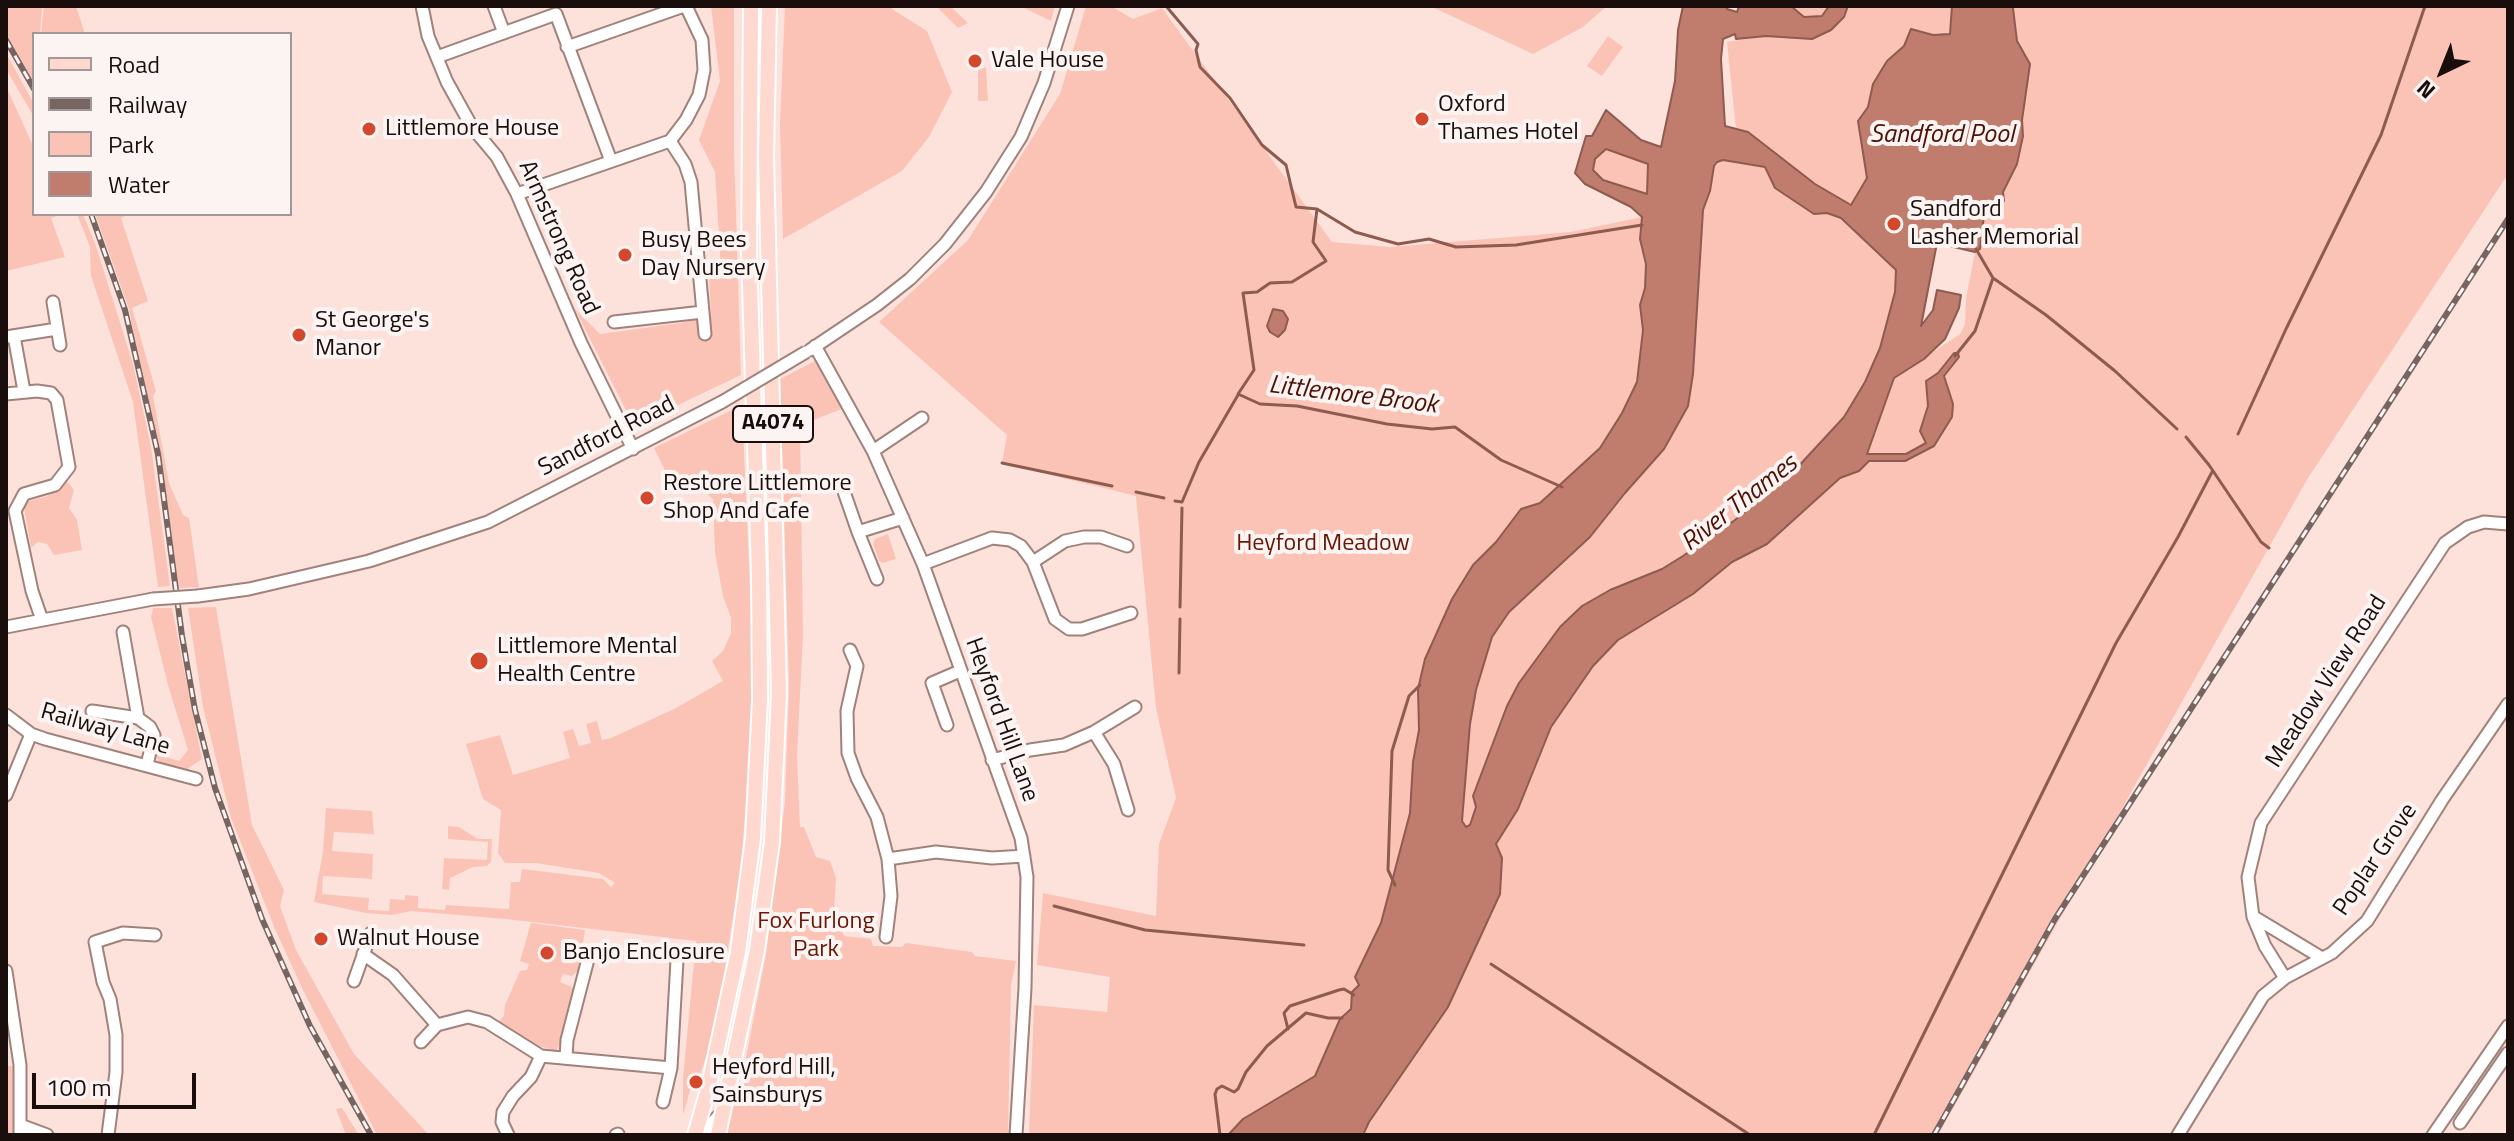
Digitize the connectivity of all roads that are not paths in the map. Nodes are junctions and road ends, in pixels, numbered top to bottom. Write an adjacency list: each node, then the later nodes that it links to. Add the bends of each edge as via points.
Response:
1 (422, 6): 9 (street, Armstrong Road)
2 (494, 6): 7 (street)
3 (685, 6): 8 (street); 10 (street, via 702,40 704,70 699,95)
4 (751, 6): 83 (main road, A4074, via 749,254 760,700 753,838 738,952)
5 (769, 6): 77 (main road, A4074, via 766,157 779,693 768,873)
6 (1068, 6): 20 (street, Sandford Road, via 1021,137 986,192 910,279)
7 (504, 33): 8 (street, via 556,14); 9 (street)
8 (567, 47): 11 (street)
9 (437, 57): 12 (street, Armstrong Road, via 472,127 497,157)
10 (670, 141): 11 (street); 14 (street, via 691,182)
11 (611, 161): 12 (street)
12 (517, 194): 24 (street, Armstrong Road)
13 (53, 302): 16 (street)
14 (703, 312): 15 (street); 17 (street)
15 (614, 322)
16 (57, 329): 18 (street); 19 (street)
17 (705, 334)
18 (10, 337): 21 (street)
19 (60, 345)
20 (810, 349): 24 (street, Sandford Road, bridge); 25 (street, Heyford Hill Lane)
21 (24, 391): 22 (street); 26 (street, via 51,393 57,400)
22 (6, 394)
23 (922, 418): 25 (street)
24 (633, 449): 37 (street, Sandford Road, bridge, via 475,527 369,561 237,592 153,599)
25 (873, 451): 29 (street, Heyford Hill Lane)
26 (69, 467): 27 (street); 37 (street, via 55,485 24,494 15,511)
27 (72, 483)
28 (841, 483): 31 (street)
29 (903, 518): 31 (street); 34 (street, Heyford Hill Lane)
30 (2508, 524): 57 (street, Meadow View Road, via 2476,524 2445,543 2261,823 2248,877)
31 (858, 532): 35 (street)
32 (1127, 546): 33 (street, via 1084,537 1065,541)
33 (1033, 562): 34 (street, via 1021,546 992,538); 36 (street, via 1055,619 1069,629)
34 (923, 564): 41 (street, Heyford Hill Lane)
35 (877, 579)
36 (1131, 613)
37 (42, 620): 38 (street, Sandford Road)
38 (6, 627)
39 (123, 632): 46 (street)
40 (850, 650): 56 (street, via 857,666 847,711 848,753 877,817)
41 (960, 671): 47 (street, via 932,683); 50 (street, Heyford Hill Lane)
42 (2508, 704): 62 (street, Poplar Grove, via 2367,921)
43 (1135, 707): 48 (street)
44 (92, 711): 46 (street)
45 (6, 715): 49 (street, Railway Lane)
46 (138, 718): 51 (street, via 154,735)
47 (947, 725)
48 (1094, 732): 50 (street, via 1064,745); 54 (street, via 1114,764)
49 (31, 734): 51 (street, Railway Lane); 53 (street)
50 (992, 760): 55 (street, Heyford Hill Lane)
51 (147, 765): 52 (street, Railway Lane)
52 (196, 779)
53 (6, 795)
54 (1128, 810)
55 (1024, 856): 56 (street, via 936,852); 86 (street, Heyford Hill Lane, via 1025,988)
56 (888, 859): 60 (street)
57 (2253, 917): 62 (street); 66 (street, Meadow View Road)
58 (371, 933): 61 (street)
59 (155, 935): 81 (street, via 123,933 95,942 116,1035)
60 (886, 937)
61 (363, 954): 67 (street); 68 (street, via 393,975)
62 (2322, 958): 66 (street, Poplar Grove)
63 (677, 960): 75 (street)
64 (587, 963): 74 (street)
65 (6, 971): 79 (street, via 20,1065)
66 (2285, 978): 87 (street, Poplar Grove, via 2256,1004)
67 (354, 981)
68 (437, 1025): 70 (street); 73 (street, via 477,1019)
69 (2508, 1026): 71 (street)
70 (421, 1042)
71 (2496, 1046): 72 (street); 88 (street)
72 (2508, 1054): 78 (street)
73 (541, 1056): 74 (street); 82 (street, via 503,1112)
74 (566, 1058): 75 (street)
75 (671, 1068): 76 (street)
76 (663, 1102)
77 (724, 1111): 84 (street); 85 (main road, A4074)
78 (2460, 1123)
79 (20, 1130): 80 (street)
80 (47, 1135)
81 (108, 1135)
82 (508, 1135)
83 (695, 1135)
84 (708, 1135)
85 (718, 1135)
86 (1016, 1135)
87 (2178, 1135)
88 (2433, 1135)

